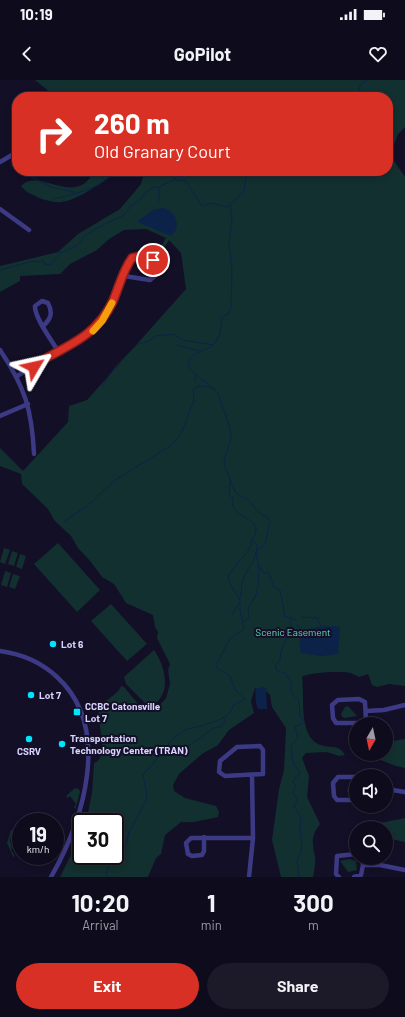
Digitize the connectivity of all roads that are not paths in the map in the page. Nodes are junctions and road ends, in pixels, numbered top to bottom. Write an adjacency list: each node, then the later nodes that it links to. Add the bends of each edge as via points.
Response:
1 (12, 155): 2 (street)
2 (0, 162)
3 (0, 209): 4 (street)
4 (29, 230)
5 (124, 276): 5 (street, via 150,280 157,274 158,268 153,260 137,256 130,261); 8 (street, via 106,316 98,326)
6 (43, 326): 6 (street, via 35,309 42,301 48,304 51,310 50,318); 8 (street)
7 (0, 351): 10 (street)
8 (58, 351): 9 (street)
9 (39, 362): 10 (street); 11 (street)
10 (12, 368): 11 (street)
11 (17, 376): 12 (street)
12 (28, 404): 13 (street); 14 (street)
13 (0, 416)
14 (34, 454)
15 (0, 651): 29 (street, via 31,659 56,677 75,699 87,730 87,766 79,812 70,840)
16 (405, 705): 17 (street)
17 (366, 711): 17 (street, via 364,722 336,723 332,705 338,700 363,700)
18 (252, 775): 18 (street, via 223,775 219,762 237,747 260,746 263,750 264,771 262,774); 24 (street)
19 (349, 777): 22 (street, via 338,777 333,783 334,796 337,800)
20 (393, 790): 21 (street)
21 (405, 792)
22 (349, 800)
23 (204, 837): 23 (street, via 204,854 188,854 186,842 189,839); 24 (street)
24 (253, 838): 30 (street)
25 (349, 855): 31 (street, via 337,856 336,874)
26 (363, 865): 32 (street, via 361,875)
27 (380, 865): 28 (street)
28 (405, 870)
29 (51, 877)
30 (249, 877)
31 (339, 877)
32 (354, 877)

